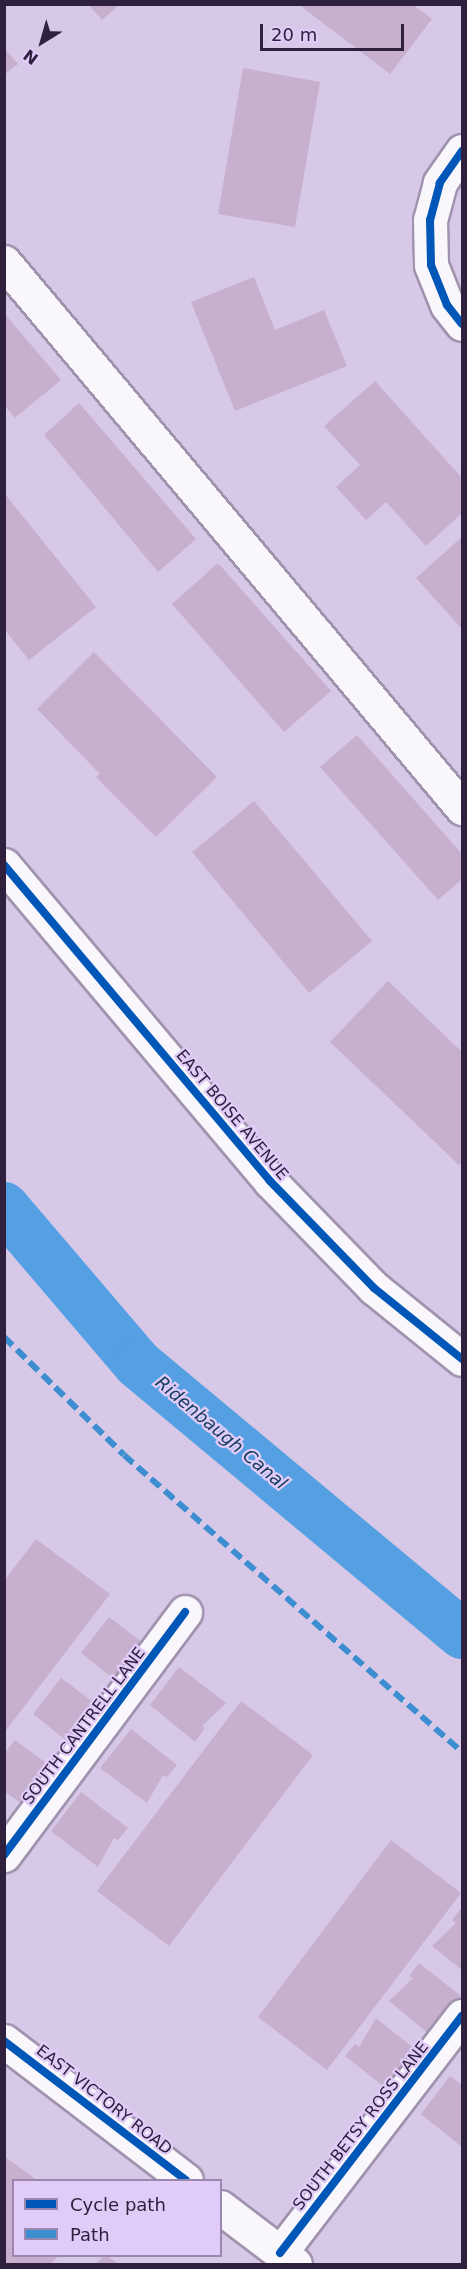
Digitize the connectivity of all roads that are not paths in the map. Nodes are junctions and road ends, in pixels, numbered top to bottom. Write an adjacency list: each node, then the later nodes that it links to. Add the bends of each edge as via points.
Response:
1 (462, 151): 3 (street, via 440,183 430,220 431,265 447,306)
2 (4, 262): 4 (street)
3 (462, 324)
4 (462, 808)
5 (4, 865): 6 (street, EAST BOISE AVENUE, via 270,1181 374,1288)
6 (462, 1359)
7 (185, 1612): 8 (street, SOUTH CANTRELL LANE)
8 (4, 1855)
9 (462, 2016): 13 (street, SOUTH BETSY ROSS LANE)
10 (4, 2041): 11 (street, EAST VICTORY ROAD)
11 (183, 2179)
12 (222, 2209): 13 (street)
13 (288, 2259)

